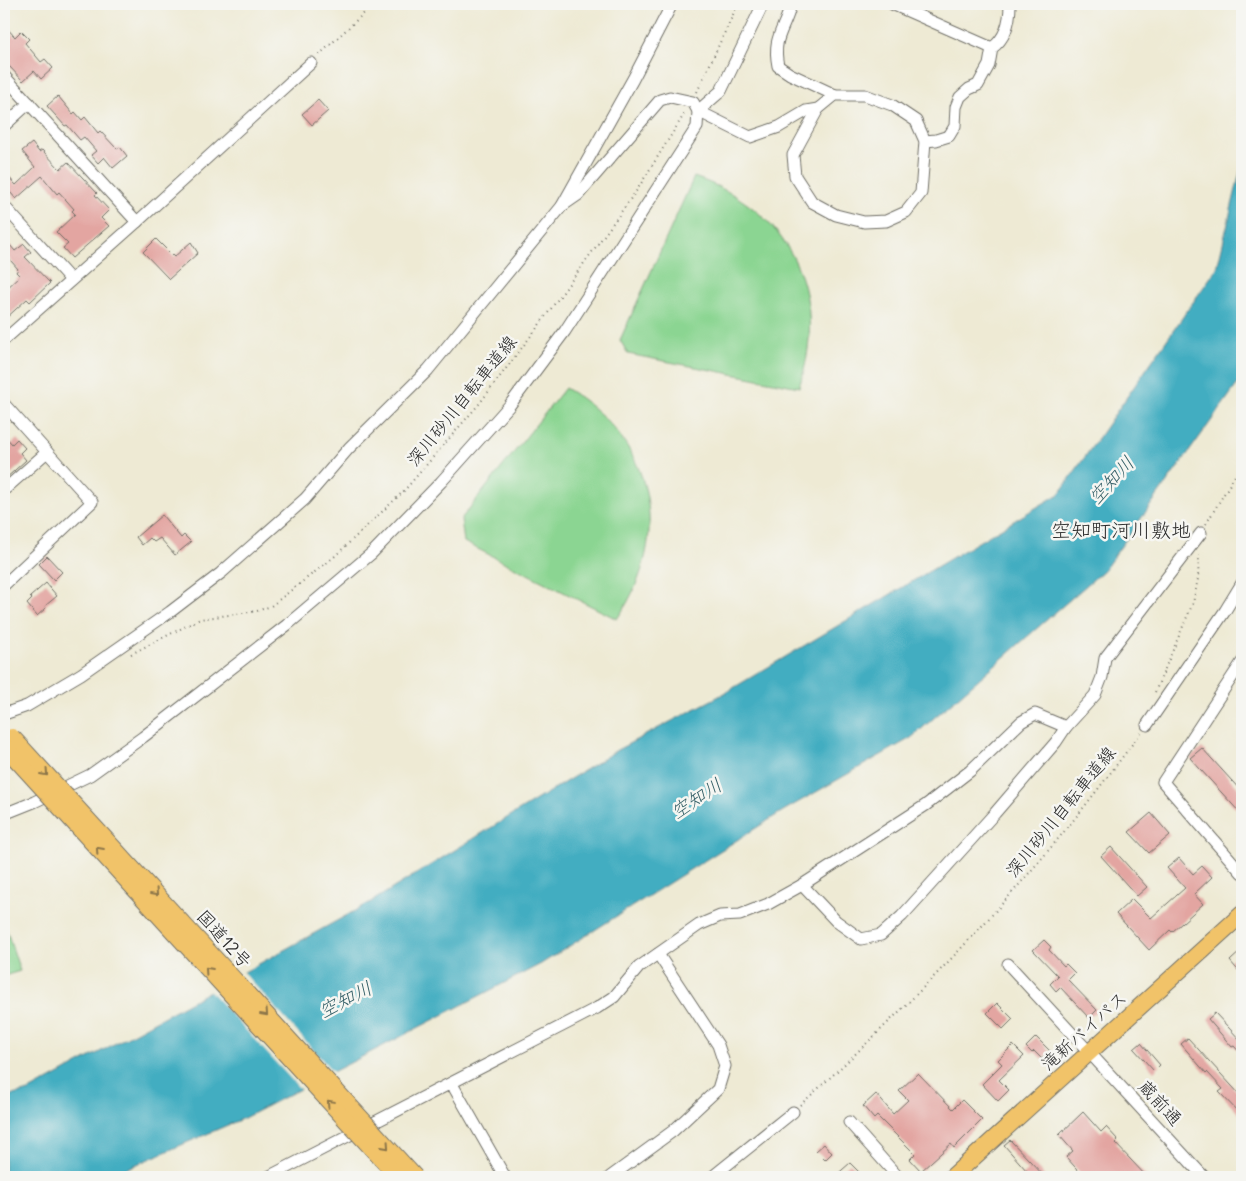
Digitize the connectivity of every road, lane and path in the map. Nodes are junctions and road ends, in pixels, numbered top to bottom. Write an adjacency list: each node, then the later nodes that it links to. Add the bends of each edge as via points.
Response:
1 (374, 4): 9 (path)
2 (672, 4): 18 (street)
3 (738, 4): 13 (path, 深川砂川自転車道線)
4 (763, 4): 13 (street, via 721,91 709,103)
5 (791, 4): 11 (street, via 777,41 778,66)
6 (892, 4): 8 (street)
7 (1010, 4): 8 (street, via 1001,42)
8 (992, 48): 16 (street, via 978,85 960,97 955,126 948,136)
9 (311, 63): 19 (street)
10 (4, 76): 12 (street)
11 (835, 96): 14 (street); 16 (street, via 865,95 892,105 916,121)
12 (29, 104): 15 (street); 19 (street)
13 (695, 106): 14 (street, via 750,137 779,127 806,111); 18 (street, via 670,98 660,100 578,195); 29 (path, 深川砂川自転車道線, via 531,336 479,404 403,492 334,557 271,606 256,611 207,616); 36 (street, via 697,127 565,331 509,406 386,539 287,626 98,770)
14 (818, 109): 16 (street, via 793,155 795,176 812,202 836,215 864,222 886,221 906,212 921,193)
15 (4, 126)
16 (925, 141)
17 (4, 206): 20 (street)
18 (562, 206): 32 (street, via 428,370 349,448 305,499 170,612 28,706)
19 (137, 222): 20 (street)
20 (71, 280): 21 (street)
21 (4, 340)
22 (5, 408): 23 (street)
23 (47, 452): 25 (street); 28 (street, via 92,502)
24 (1242, 464): 26 (path)
25 (4, 490)
26 (1201, 534): 31 (path, via 1193,602); 34 (street, via 1104,658 1102,677 1095,695)
27 (1242, 583): 33 (street)
28 (4, 585)
29 (130, 654)
30 (1242, 662): 37 (street, via 1163,782)
31 (1152, 698)
32 (4, 714)
33 (1147, 725): 44 (path, 深川砂川自転車道線, via 1076,818 962,948 863,1049)
34 (1066, 727): 38 (street, via 1035,714 1021,722 970,771 926,805); 38 (street, via 995,813 902,916 881,934 861,939 836,921)
35 (7, 737): 47 (highway, 国道12号, one-way to 35, bridge); 48 (highway, 国道12号, one-way to 48, bridge)
36 (4, 814)
37 (1242, 873)
38 (802, 886): 40 (street, via 768,904 699,925)
39 (1242, 914): 42 (highway, 滝新バイパス)
40 (658, 954): 43 (street, via 640,967 614,997 597,1008); 50 (street, via 718,1045 725,1066 718,1089 673,1130)
41 (1008, 964): 42 (street, 蔵前通)
42 (1090, 1053): 53 (highway, 滝新バイパス); 54 (street, 蔵前通)
43 (452, 1084): 46 (street); 49 (street)
44 (792, 1112): 51 (street)
45 (849, 1122): 52 (street)
46 (268, 1177)
47 (398, 1177)
48 (415, 1177)
49 (506, 1177)
50 (610, 1177)
51 (712, 1177)
52 (898, 1177)
53 (952, 1177)
54 (1204, 1177)

